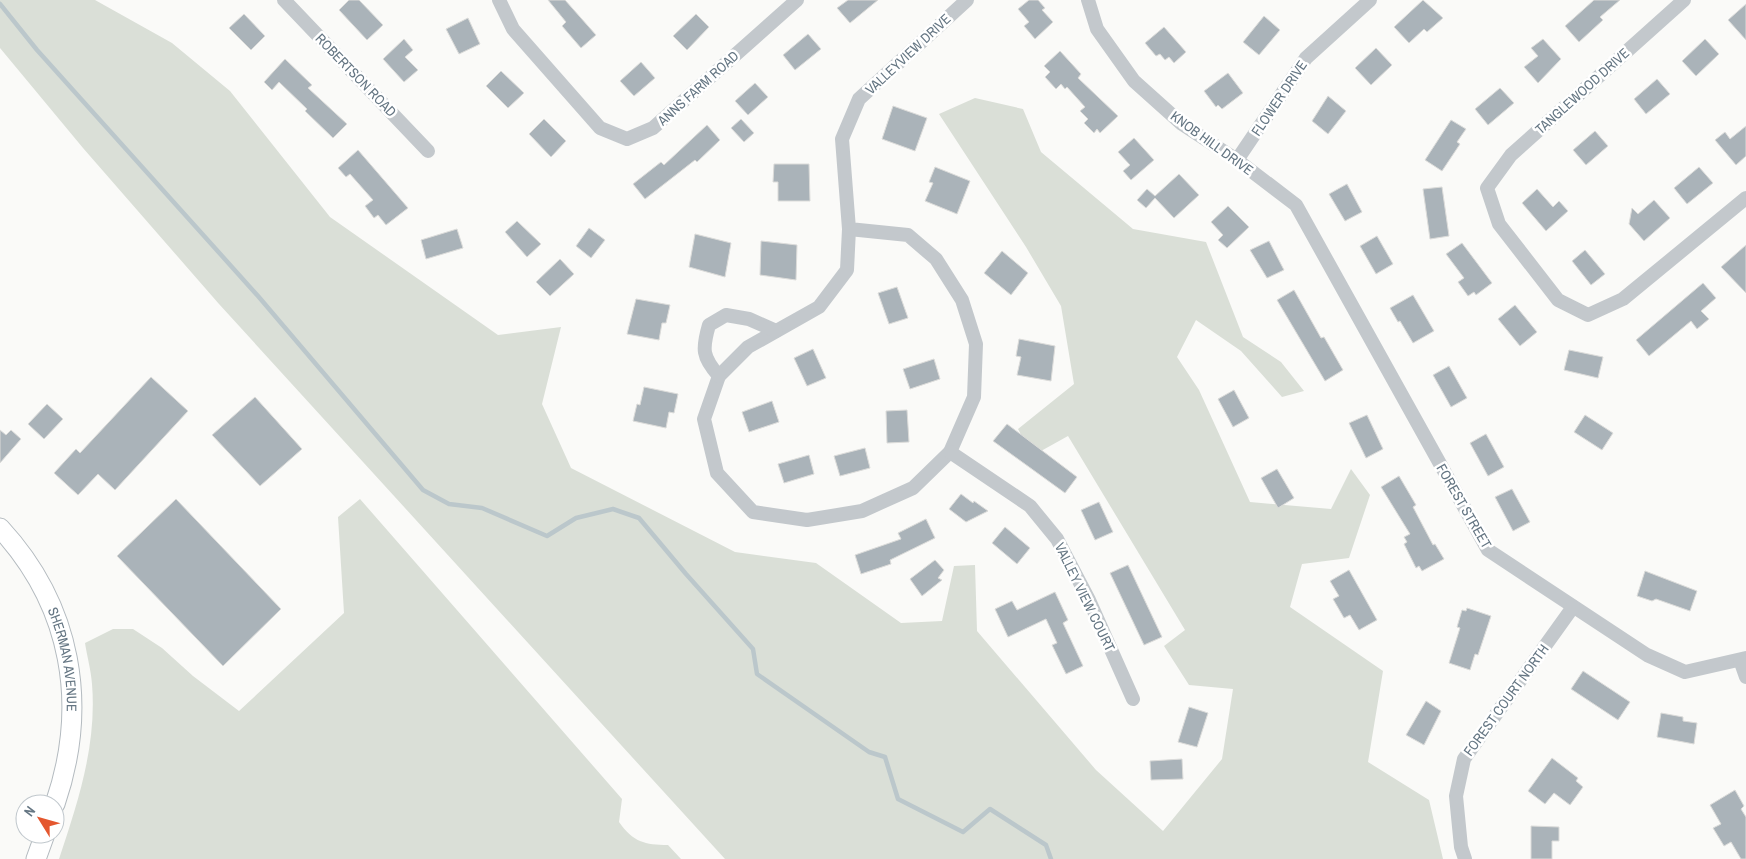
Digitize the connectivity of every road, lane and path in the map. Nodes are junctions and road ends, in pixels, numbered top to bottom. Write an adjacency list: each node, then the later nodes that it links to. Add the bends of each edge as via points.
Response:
1 (284, 0): 8 (street, ROBERTSON ROAD)
2 (499, 0): 3 (street, ANNS FARM ROAD, via 513,29 600,128 627,139 653,128)
3 (797, 0)
4 (967, 0): 12 (street, VALLEYVIEW DRIVE, via 859,99 842,139)
5 (1088, 0): 9 (street, KNOB HILL DRIVE, via 1097,28 1134,81 1182,124)
6 (1370, 0): 9 (street, FLOWER DRIVE, via 1306,58)
7 (1684, 0): 10 (street, TANGLEWOOD DRIVE, via 1511,154 1487,188 1499,224 1558,300 1588,316 1623,299)
8 (428, 151)
9 (1237, 160): 11 (street, KNOB HILL DRIVE)
10 (1746, 198)
11 (1296, 205): 17 (street, FOREST STREET, via 1488,550)
12 (849, 229): 13 (street, VALLEYVIEW DRIVE, via 847,270 819,306); 15 (street, VALLEYVIEW DRIVE, via 908,235 936,259 962,300 976,344 974,397)
13 (776, 331): 14 (street, VALLEYVIEW DRIVE, via 748,347); 14 (street, via 726,316 709,325 704,343 706,362)
14 (719, 376): 15 (street, VALLEYVIEW DRIVE, via 704,419 712,455 717,473 752,512 807,520 862,511 913,488)
15 (950, 452): 20 (street, VALLEY VIEW COURT, via 1030,506 1056,540 1089,600)
16 (0, 528): 21 (main road, SHERMAN AVENUE, via 23,555 51,603 65,642 70,668 72,728 68,760)
17 (1573, 607): 18 (street, FOREST STREET, via 1647,655 1685,672); 24 (street, FOREST COURT NORTH, via 1464,759 1456,796)
18 (1743, 659): 19 (street)
19 (1746, 677)
20 (1133, 699)
21 (58, 794)
22 (41, 844): 23 (main road)
23 (36, 859)
24 (1465, 859)

